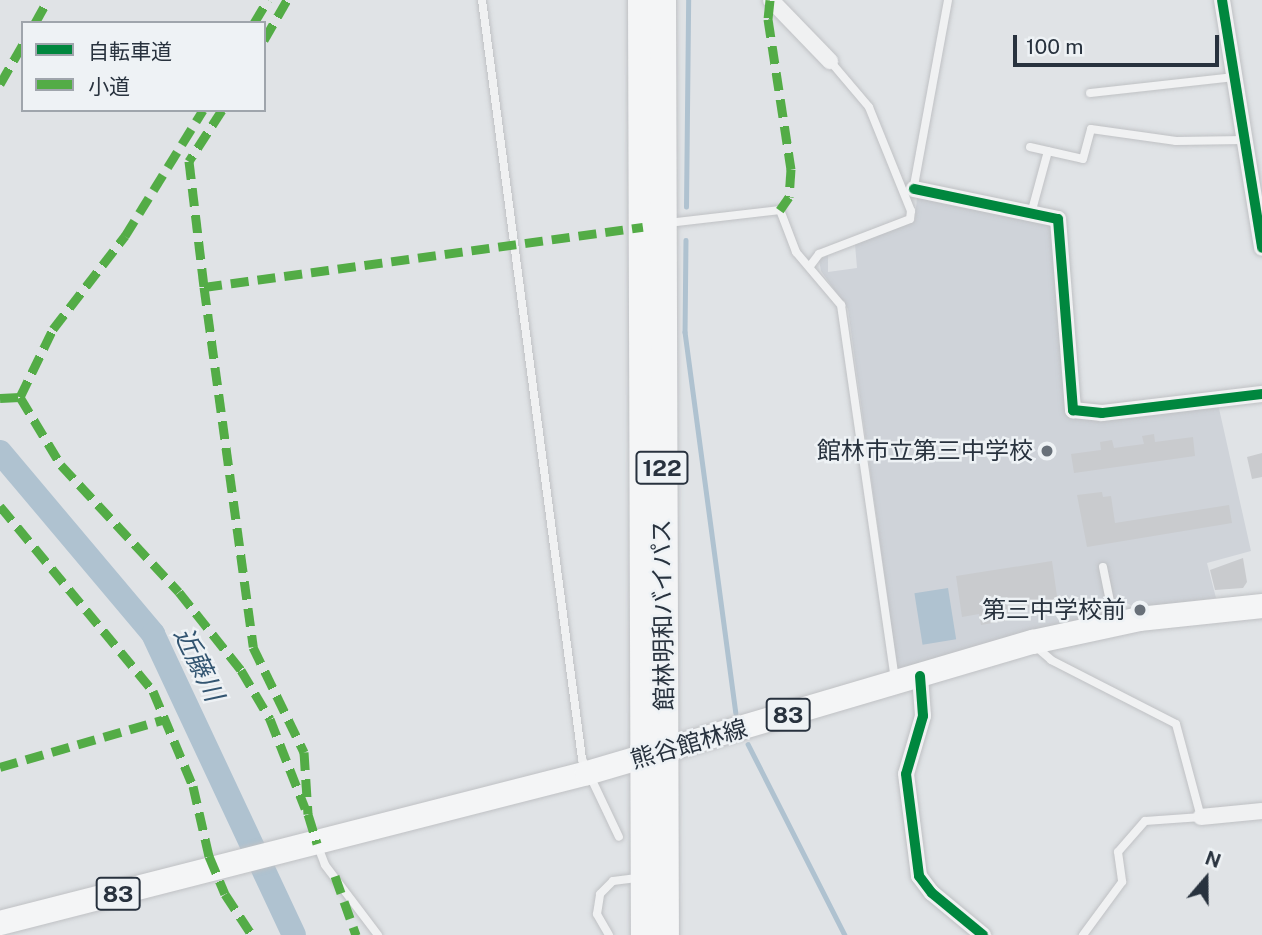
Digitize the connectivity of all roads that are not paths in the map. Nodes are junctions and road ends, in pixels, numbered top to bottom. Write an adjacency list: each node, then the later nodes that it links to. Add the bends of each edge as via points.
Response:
1 (482, 0): 26 (lane)
2 (641, 0): 25 (highway, 館林明和バイパス / 122)
3 (663, 0): 16 (highway, 館林明和バイパス / 122)
4 (771, 0): 7 (street)
5 (948, 0): 14 (lane)
6 (1222, 0): 8 (street)
7 (830, 61): 14 (lane, via 864,97)
8 (1235, 77): 9 (lane); 10 (street)
9 (1090, 93)
10 (1244, 140): 12 (lane, via 1176,141 1091,129 1083,159); 13 (street)
11 (1030, 147): 12 (lane)
12 (1048, 151): 15 (lane)
13 (1255, 163): 17 (street)
14 (910, 194): 15 (street); 18 (lane, via 910,219 819,254)
15 (1032, 210): 19 (street, via 1055,216 1060,224 1073,410 1102,413)
16 (664, 224): 18 (lane, via 780,210 796,252); 25 (highway, 館林明和バイパス / 122)
17 (1262, 248)
18 (810, 266): 24 (lane, via 843,312)
19 (1262, 394)
20 (1103, 567): 22 (lane)
21 (1262, 606): 22 (main road, 熊谷館林線 / 83)
22 (1114, 624): 23 (main road, 熊谷館林線 / 83)
23 (1033, 642): 24 (main road, 熊谷館林線 / 83); 28 (lane, via 1051,660 1177,723)
24 (908, 679): 25 (main road, 熊谷館林線 / 83); 37 (street, via 923,716 906,774 919,876)
25 (655, 754): 26 (main road, 熊谷館林線 / 83); 31 (highway, 館林明和バイパス / 122); 36 (highway, 館林明和バイパス / 122)
26 (587, 773): 29 (lane); 30 (main road, 熊谷館林線 / 83)
27 (1262, 811): 28 (street)
28 (1201, 817): 38 (lane, via 1145,821 1118,852 1122,882)
29 (619, 836)
30 (317, 844): 32 (main road, 熊谷館林線 / 83); 33 (lane, via 326,865)
31 (645, 878): 34 (lane, via 613,881 600,894 597,914); 35 (highway, 館林明和バイパス / 122)
32 (0, 923)
33 (378, 935)
34 (609, 935)
35 (644, 935)
36 (666, 935)
37 (983, 935)
38 (1083, 935)

